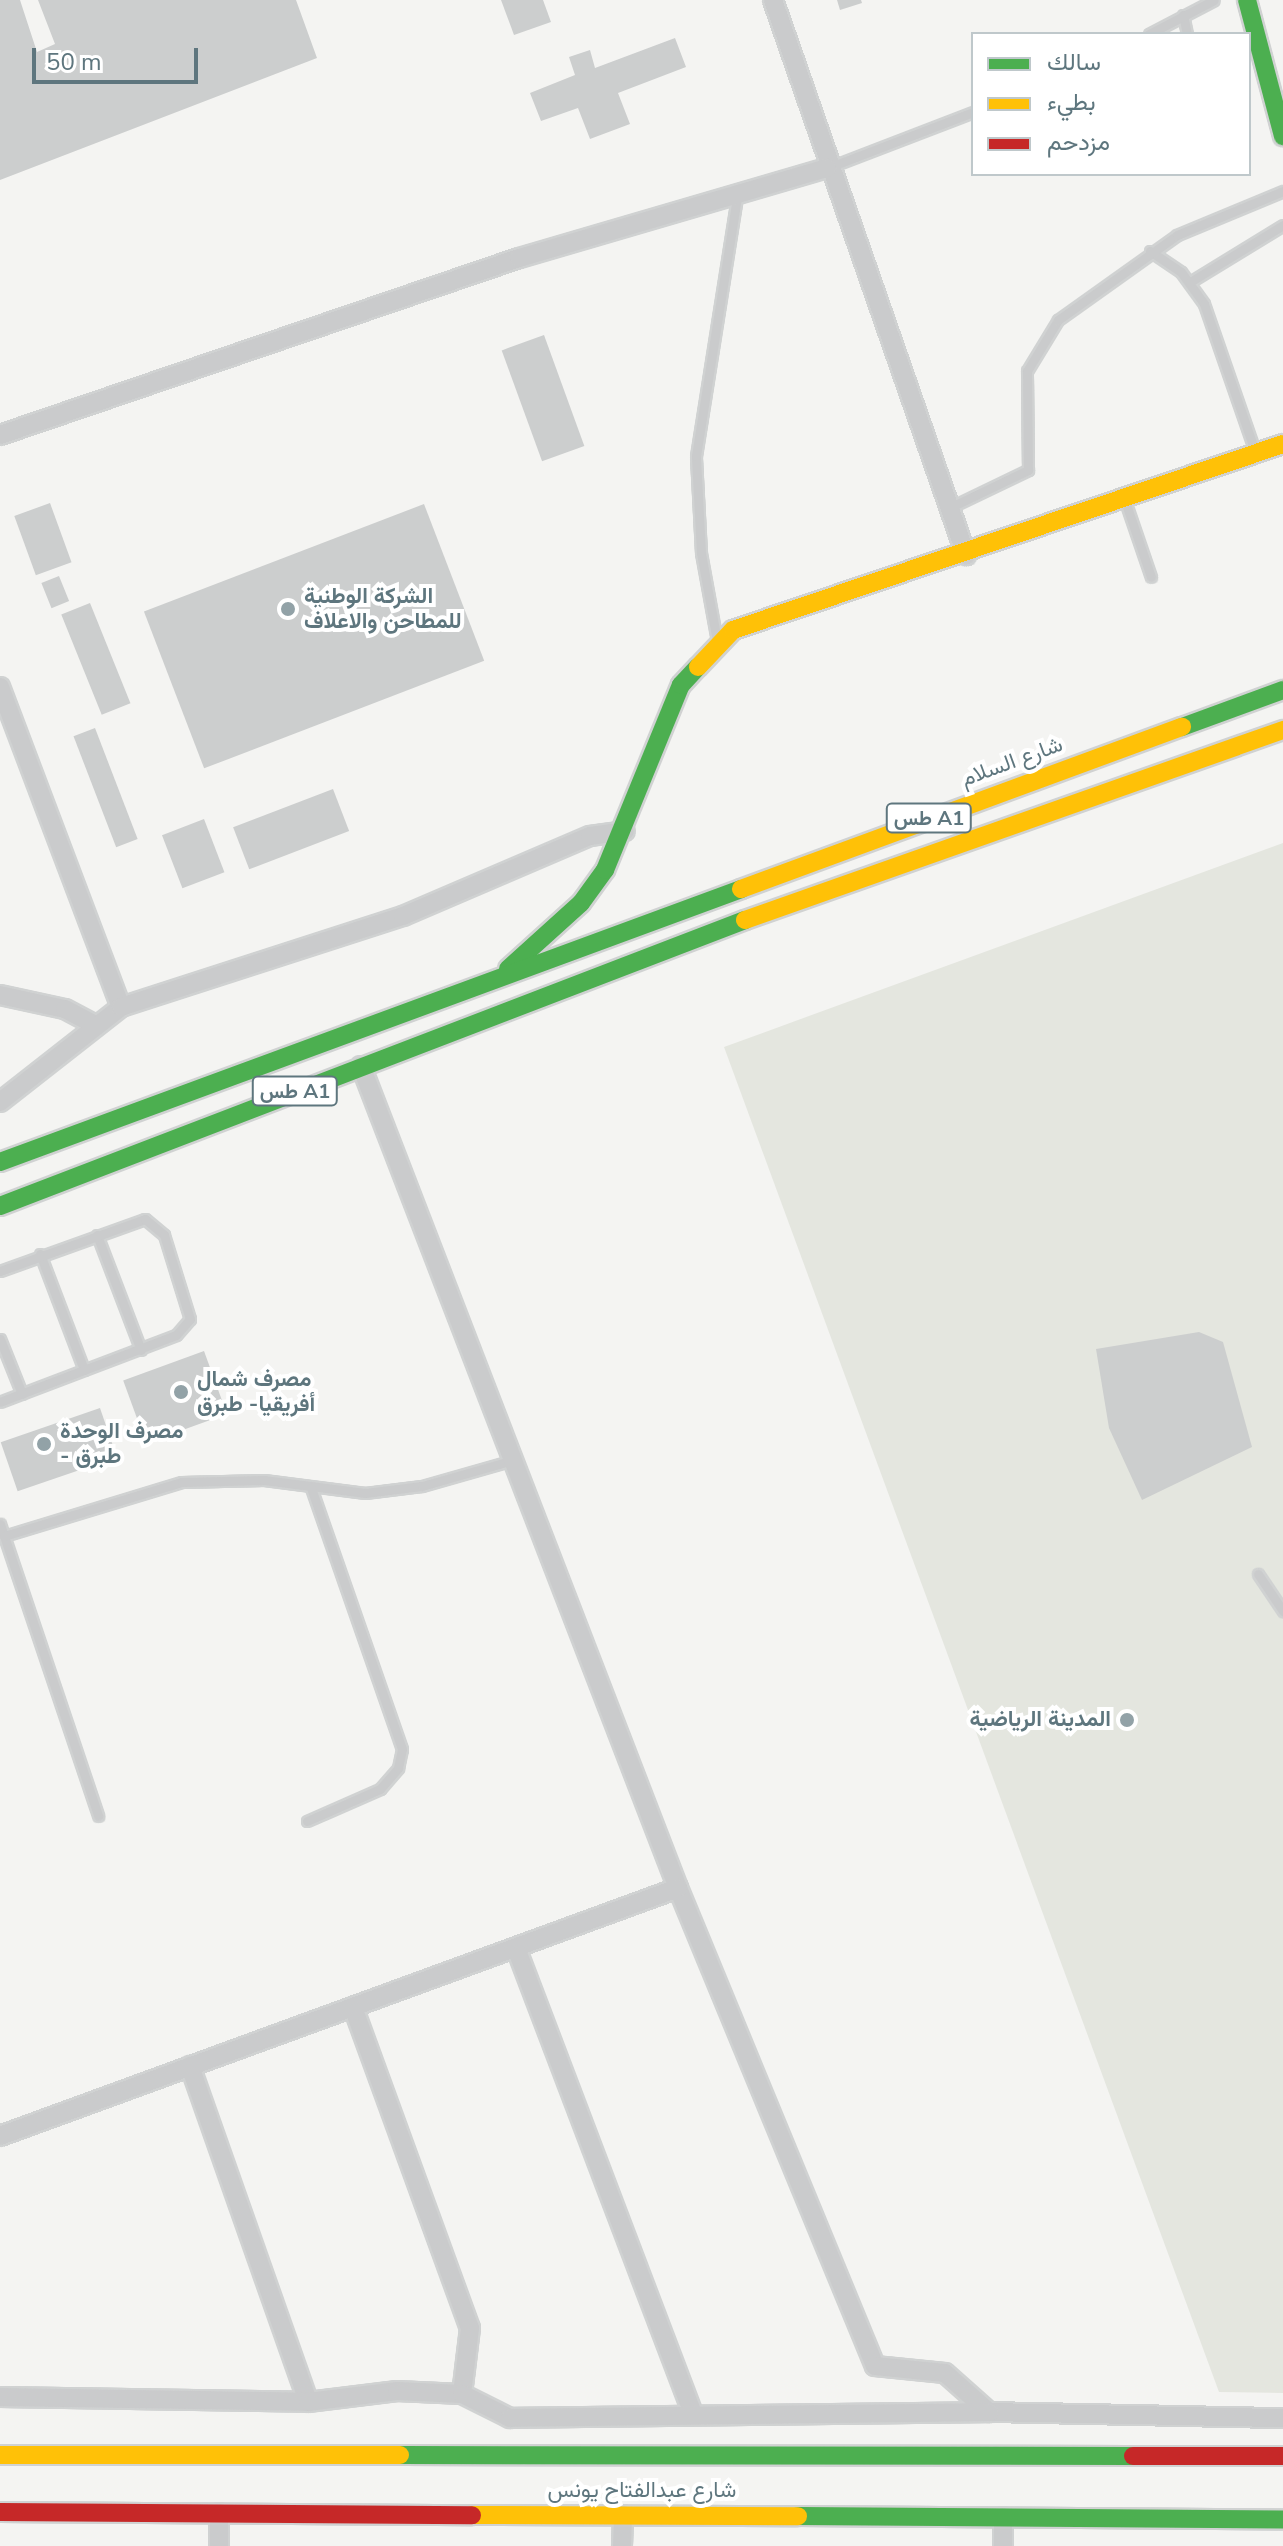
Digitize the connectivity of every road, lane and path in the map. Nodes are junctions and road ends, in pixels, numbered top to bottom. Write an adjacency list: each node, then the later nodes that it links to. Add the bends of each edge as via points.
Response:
1 (773, 0): 9 (street)
2 (1214, 0): 4 (lane)
3 (1247, 0): 8 (main road)
4 (1183, 15): 5 (lane); 6 (lane)
5 (1153, 32)
6 (1187, 32)
7 (971, 113): 9 (lane)
8 (1283, 136)
9 (827, 168): 11 (street); 19 (street)
10 (1283, 191): 13 (lane)
11 (737, 197): 15 (street, via 519,258); 22 (lane, via 696,456 701,553)
12 (1283, 225): 14 (lane)
13 (1150, 251): 14 (lane); 19 (lane, via 1083,299 1037,345 1025,385 1028,470)
14 (1190, 282): 17 (lane)
15 (0, 435)
16 (1283, 444): 17 (main road)
17 (1256, 454): 18 (main road)
18 (1124, 500): 20 (main road); 21 (lane)
19 (949, 508): 20 (street)
20 (966, 555): 22 (main road, via 776,611)
21 (1151, 577)
22 (717, 641): 26 (main road, via 672,701)
23 (0, 687): 29 (street)
24 (1283, 690): 27 (main road, شارع السلام / طس A1)
25 (1283, 730): 31 (main road, طس A1, via 590,975)
26 (625, 831): 27 (main road, via 581,903); 29 (street, via 590,836 415,912)
27 (506, 971): 33 (main road, طس A1)
28 (0, 995): 30 (street, via 65,1009)
29 (121, 1007): 30 (street)
30 (93, 1024): 32 (street)
31 (361, 1066): 34 (main road, طس A1); 43 (street)
32 (0, 1102)
33 (0, 1162)
34 (0, 1206)
35 (97, 1235): 36 (lane); 39 (lane); 39 (lane, via 145,1219 164,1235 190,1319 180,1333)
36 (40, 1254): 37 (lane); 40 (lane)
37 (0, 1271)
38 (0, 1339): 41 (lane)
39 (141, 1350): 40 (lane)
40 (84, 1370): 41 (lane)
41 (22, 1394): 42 (lane)
42 (0, 1402)
43 (513, 1460): 44 (lane, via 392,1491); 51 (street)
44 (311, 1487): 46 (lane, via 236,1478 182,1482); 50 (lane, via 402,1749 398,1768 380,1789)
45 (0, 1524): 46 (lane)
46 (4, 1536): 49 (lane)
47 (1258, 1574): 48 (lane)
48 (1283, 1611)
49 (98, 1816)
50 (307, 1821)
51 (678, 1888): 52 (street); 60 (street, via 875,2366 945,2373)
52 (516, 1948): 53 (street); 59 (street)
53 (353, 2007): 54 (street); 56 (street, via 470,2328)
54 (190, 2066): 55 (street); 58 (street)
55 (0, 2136)
56 (462, 2394): 58 (street, via 397,2391); 59 (street, via 510,2418)
57 (0, 2397): 58 (street)
58 (308, 2402)
59 (692, 2412): 60 (street)
60 (989, 2412): 61 (street)
61 (1283, 2418)
62 (0, 2455): 63 (main road, شارع عبدالفتاح يونس)
63 (1283, 2456)
64 (0, 2512): 65 (main road, شارع عبدالفتاح يونس)
65 (219, 2513): 66 (main road, شارع عبدالفتاح يونس); 69 (street)
66 (623, 2515): 67 (main road, شارع عبدالفتاح يونس); 70 (street)
67 (1003, 2517): 68 (main road, شارع عبدالفتاح يونس); 71 (street)
68 (1283, 2519)
69 (219, 2546)
70 (622, 2546)
71 (1003, 2546)

